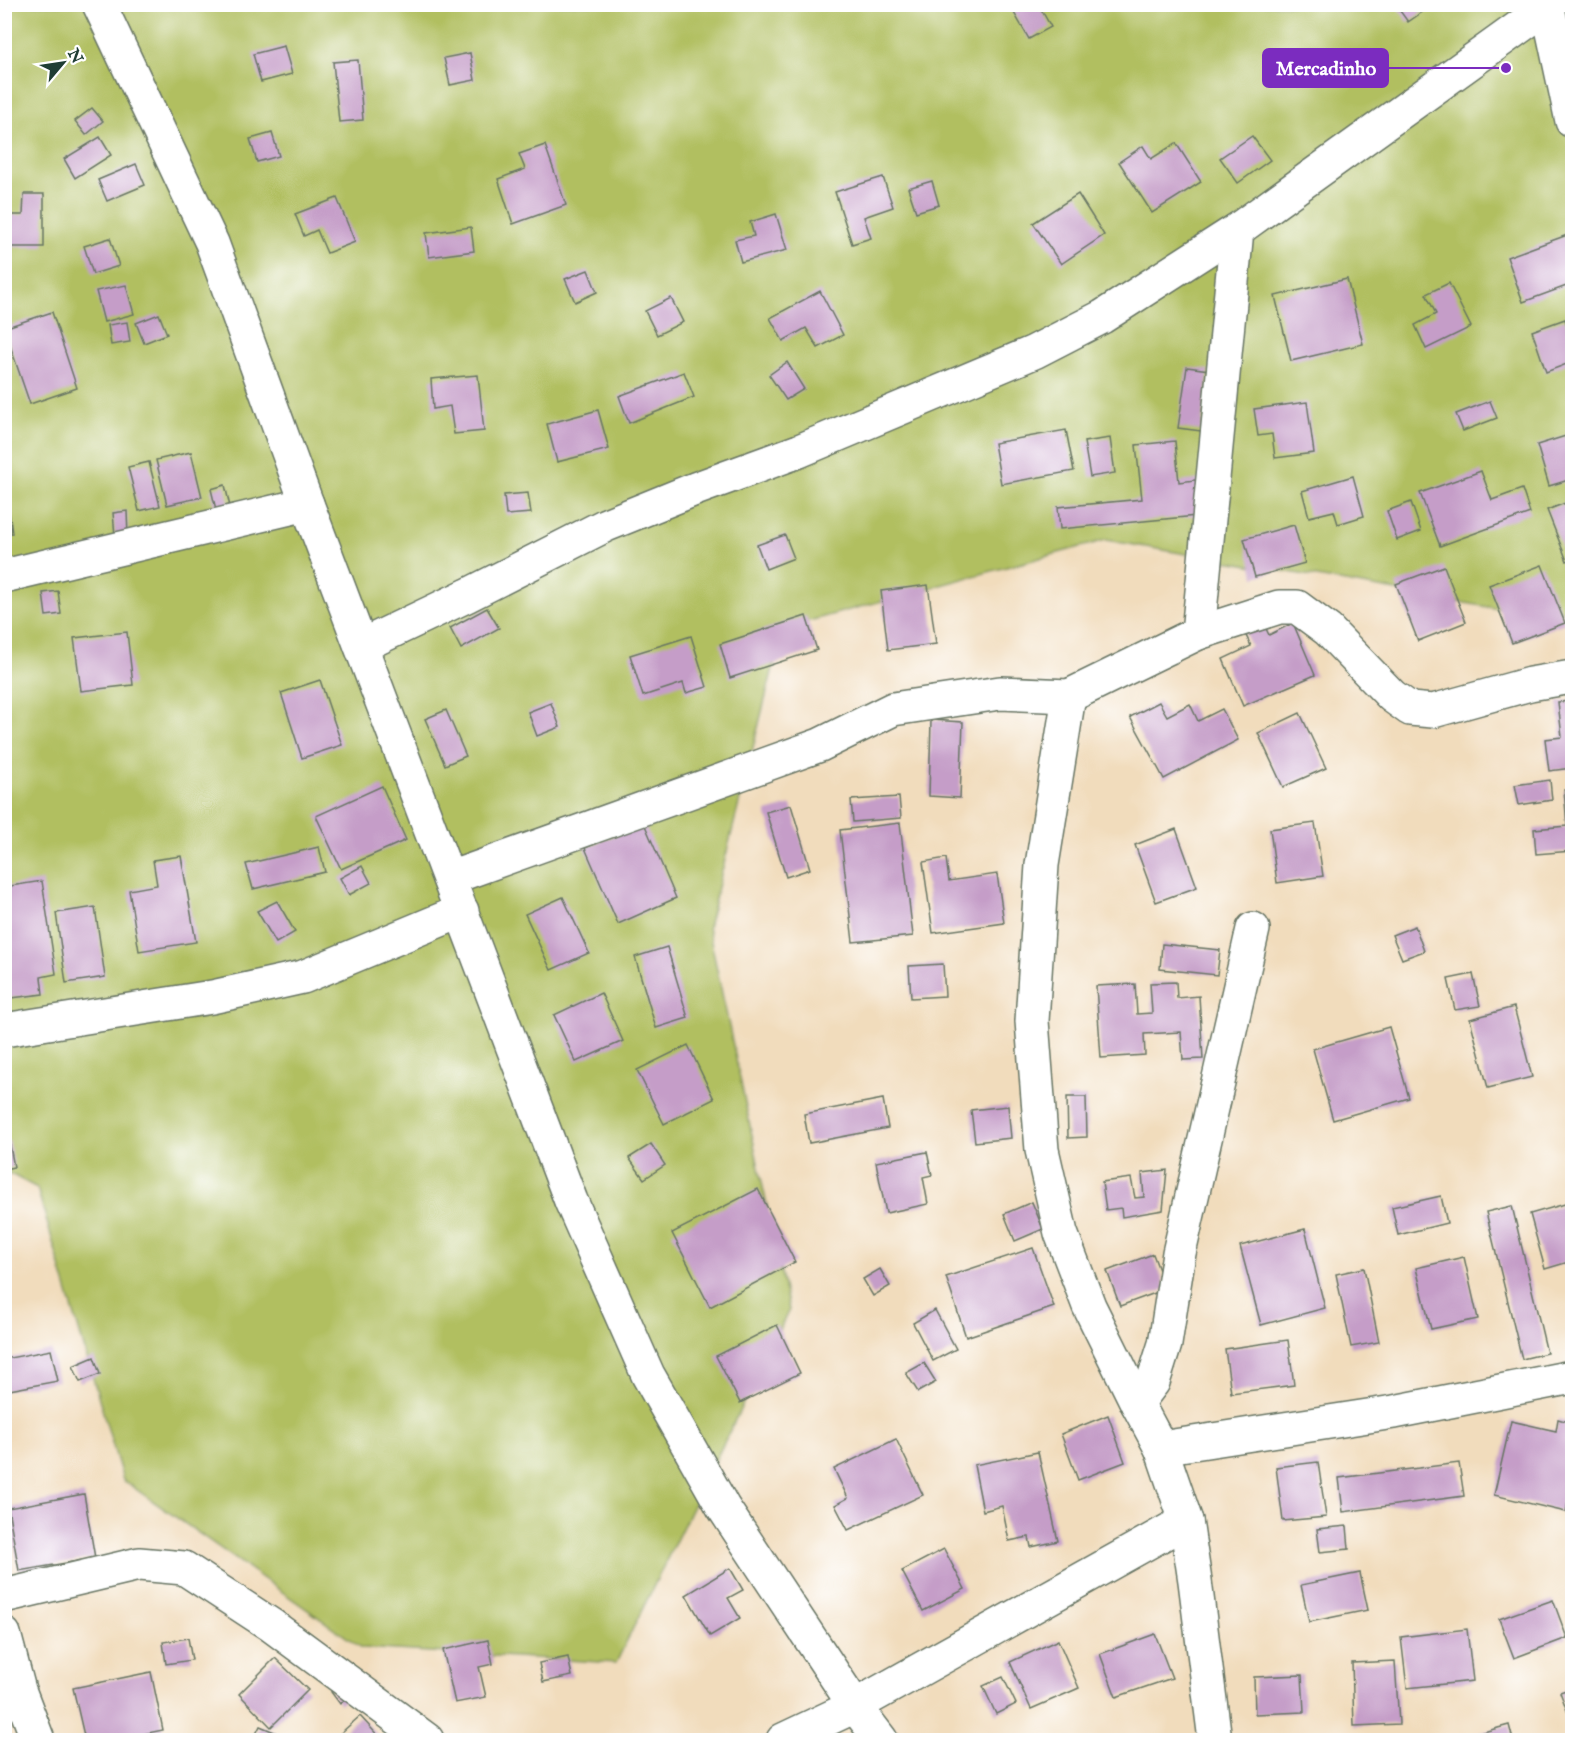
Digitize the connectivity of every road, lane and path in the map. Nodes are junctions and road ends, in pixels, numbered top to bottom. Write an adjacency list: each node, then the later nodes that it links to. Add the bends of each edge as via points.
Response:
1 (99, 4): 5 (street, via 212,243)
2 (1547, 6): 3 (street); 4 (street)
3 (1572, 121)
4 (1237, 230): 7 (street); 8 (street, via 1102,317 1034,352 798,452 606,525)
5 (307, 504): 6 (street); 8 (street)
6 (4, 576)
7 (1198, 633): 9 (street, via 1279,607 1297,607 1328,630 1392,696 1410,709 1433,711 1530,684); 10 (street)
8 (361, 646): 11 (street)
9 (1572, 677)
10 (1069, 696): 11 (street, via 1000,693 893,709 820,745); 16 (street, via 1042,865 1032,1021 1042,1150 1061,1233 1089,1306)
11 (450, 878): 12 (street)
12 (462, 911): 14 (street, via 303,977 201,999); 21 (street, via 571,1201 648,1376 723,1507)
13 (1253, 929): 16 (street, via 1179,1253 1165,1344 1153,1382)
14 (4, 1030)
15 (1572, 1377): 17 (street, via 1394,1412)
16 (1137, 1403): 17 (street)
17 (1161, 1448): 18 (street)
18 (1186, 1521): 21 (street); 26 (street)
19 (4, 1596): 23 (street, via 139,1564 184,1568 271,1625)
20 (4, 1634): 22 (street)
21 (855, 1706): 24 (street); 25 (street)
22 (38, 1740)
23 (428, 1740)
24 (783, 1740)
25 (880, 1740)
26 (1215, 1740)

